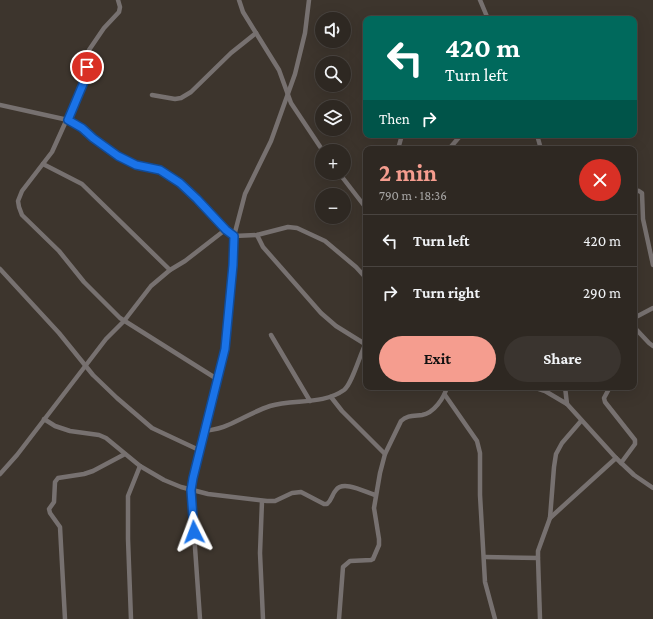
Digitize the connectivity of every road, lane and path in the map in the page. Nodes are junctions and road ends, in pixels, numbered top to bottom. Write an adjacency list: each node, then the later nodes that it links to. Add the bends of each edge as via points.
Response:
1 (118, 0): 10 (street, via 119,12 89,50 86,77)
2 (239, 0): 6 (street)
3 (309, 0): 8 (street, via 300,56)
4 (480, 0): 5 (street)
5 (487, 16)
6 (256, 34): 7 (street, via 181,98); 8 (street, via 279,70)
7 (152, 95)
8 (288, 96): 12 (street); 20 (street, via 271,141 245,194)
9 (0, 105): 10 (street)
10 (68, 120): 14 (street); 18 (street, via 118,156 136,165 160,170 180,183)
11 (458, 138): 13 (street)
12 (319, 144)
13 (452, 146)
14 (43, 164): 23 (street, via 82,184); 27 (street, via 22,191 18,201 22,215)
15 (344, 180): 17 (street)
16 (637, 191): 21 (street, via 642,193 643,219)
17 (363, 204)
18 (226, 230): 20 (street); 23 (street)
19 (257, 235): 20 (street); 24 (street, via 288,227 297,228 325,241); 30 (street, via 263,247 321,313 336,326)
20 (234, 236): 34 (street, via 225,349)
21 (653, 265)
22 (0, 269): 33 (street)
23 (170, 270): 27 (street, via 151,286)
24 (363, 275)
25 (653, 308): 26 (street)
26 (637, 316)
27 (124, 321): 33 (street); 34 (street)
28 (637, 330): 31 (street)
29 (271, 335): 41 (street)
30 (363, 342)
31 (653, 346)
32 (363, 349): 40 (street, via 350,383 344,390)
33 (85, 365): 43 (street); 46 (street, via 148,426)
34 (217, 379): 45 (street)
35 (446, 390): 39 (street)
36 (540, 390): 42 (street)
37 (565, 390): 42 (street)
38 (608, 390): 50 (street, via 604,398 605,402 635,440 635,444)
39 (445, 395): 48 (street, via 428,413 404,417); 58 (street, via 477,441 480,453 480,495)
40 (331, 397): 41 (street); 48 (street)
41 (310, 401): 45 (street, via 269,406 218,429)
42 (567, 404): 44 (street)
43 (44, 419): 47 (street, via 65,430 106,438); 52 (street)
44 (581, 421): 49 (street); 57 (street, via 556,454)
45 (204, 431): 46 (street)
46 (199, 450): 54 (street)
47 (125, 454): 51 (street); 60 (street, via 93,471 58,478 55,482 54,502 49,509 60,527)
48 (384, 454): 55 (street)
49 (616, 458): 50 (street); 57 (street)
50 (621, 463): 53 (street)
51 (140, 466): 54 (street, via 164,480); 61 (street, via 128,496)
52 (0, 474)
53 (653, 488)
54 (191, 490): 56 (street); 62 (street)
55 (375, 495): 56 (street, via 341,486 336,489 327,504 301,492 275,501); 64 (street, via 374,512 379,545 373,559 350,561 343,567)
56 (262, 500): 63 (street, via 260,553)
57 (550, 518): 59 (street, via 538,550)
58 (485, 557): 59 (street); 65 (street, via 485,582)
59 (538, 558): 66 (street)
60 (65, 619)
61 (131, 619)
62 (200, 619)
63 (263, 619)
64 (339, 619)
65 (495, 619)
66 (540, 619)

